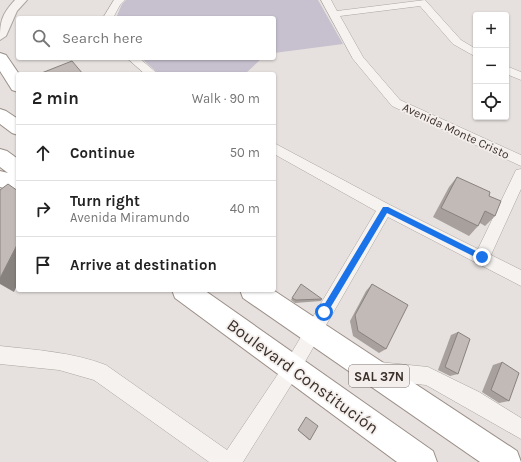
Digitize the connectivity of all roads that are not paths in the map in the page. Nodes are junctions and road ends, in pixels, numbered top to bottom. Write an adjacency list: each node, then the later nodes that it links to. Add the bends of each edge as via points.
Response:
1 (9, 0): 6 (street)
2 (20, 0): 9 (street, via 12,10)
3 (120, 0): 8 (street)
4 (326, 0): 7 (street, Avenida Monte Cristo)
5 (421, 1): 7 (street); 10 (street, via 457,42)
6 (0, 9)
7 (333, 14): 21 (street, Avenida Monte Cristo, via 358,59 396,103)
8 (109, 16)
9 (0, 36)
10 (473, 52)
11 (0, 58): 16 (highway)
12 (134, 60): 14 (street)
13 (509, 71): 15 (street)
14 (150, 72)
15 (521, 76)
16 (16, 83)
17 (0, 115): 18 (highway)
18 (16, 127)
19 (276, 149): 26 (street)
20 (0, 156): 22 (highway)
21 (521, 161)
22 (16, 168)
23 (521, 174): 27 (street)
24 (0, 179): 25 (highway)
25 (16, 183)
26 (385, 209): 27 (street); 31 (street)
27 (482, 257): 28 (street)
28 (521, 278)
29 (187, 292): 33 (highway, Boulevard Constitución / SAL 37N)
30 (261, 294): 31 (highway, SAL 37N)
31 (312, 331): 33 (street); 34 (highway, SAL 37N)
32 (0, 354): 37 (street, via 59,361 99,372)
33 (292, 368): 36 (highway, Boulevard Constitución / SAL 37N); 38 (street)
34 (371, 371): 35 (street, via 428,376 472,399); 39 (highway, SAL 37N)
35 (521, 430)
36 (407, 457)
37 (226, 462)
38 (231, 462)
39 (506, 462)

